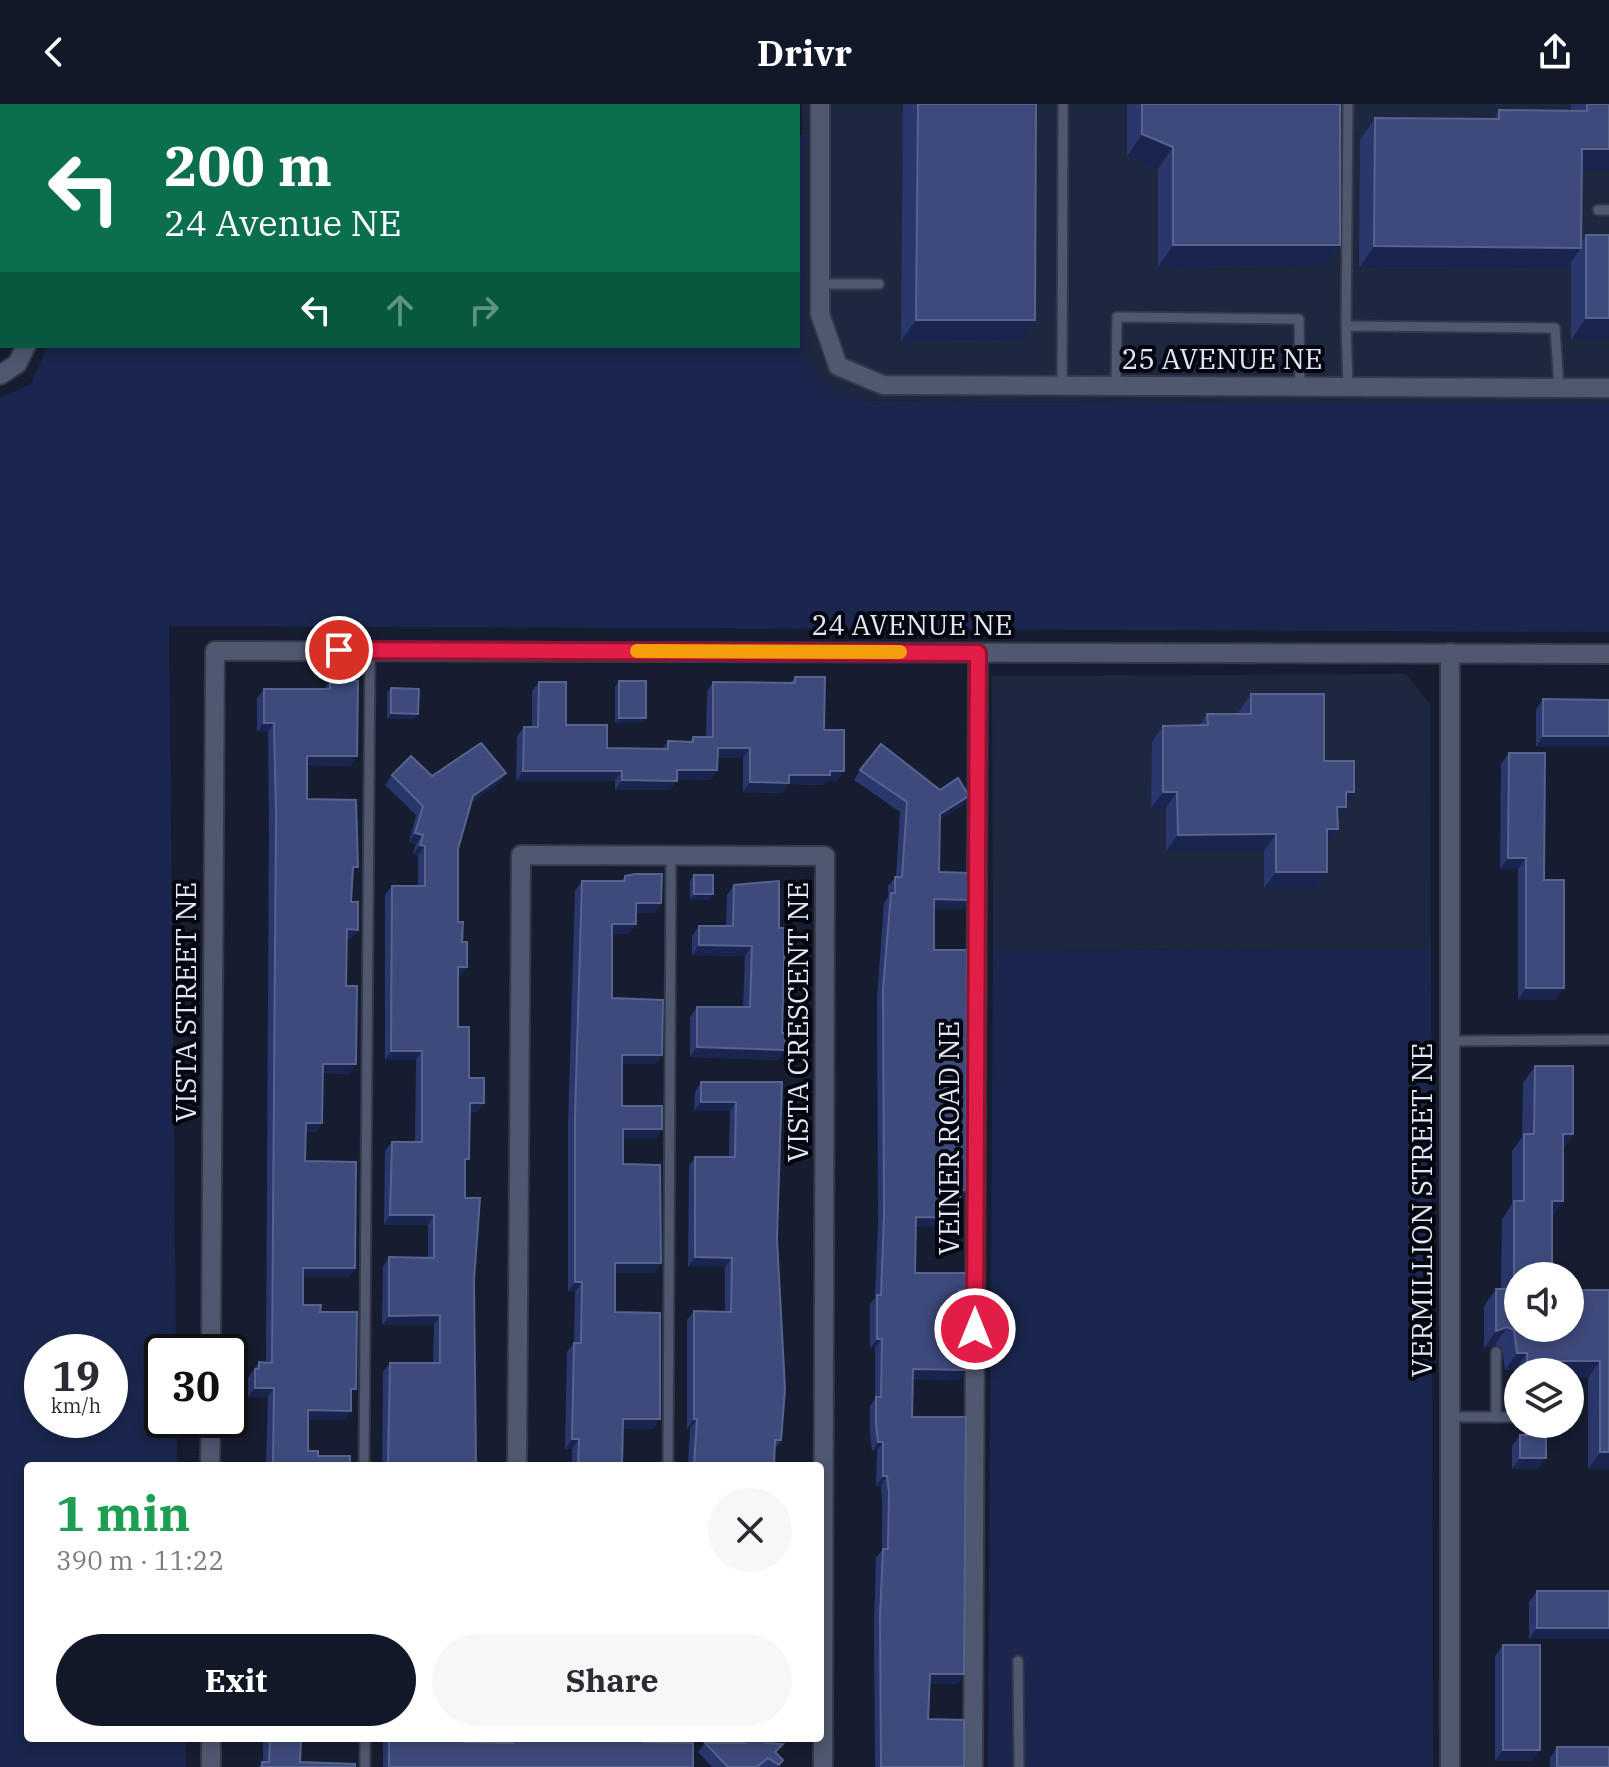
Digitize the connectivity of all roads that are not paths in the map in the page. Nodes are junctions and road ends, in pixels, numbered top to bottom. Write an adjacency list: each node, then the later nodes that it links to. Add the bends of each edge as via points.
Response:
1 (820, 104): 4 (street)
2 (1063, 104): 9 (lane)
3 (1348, 104): 6 (lane)
4 (819, 284): 5 (lane); 9 (street, 25 AVENUE NE, via 820,314 838,366 883,385)
5 (879, 284)
6 (1346, 326): 12 (lane); 13 (lane, via 1555,328)
7 (25, 348): 8 (street, via 17,364)
8 (0, 375)
9 (1062, 386): 10 (street, 25 AVENUE NE)
10 (1116, 386): 11 (street, 25 AVENUE NE); 11 (lane, via 1117,317 1299,319)
11 (1300, 387): 12 (street, 25 AVENUE NE)
12 (1348, 387): 13 (street, 25 AVENUE NE)
13 (1559, 388): 14 (street, 25 AVENUE NE)
14 (1609, 388)
15 (370, 650): 16 (street, 24 AVENUE NE); 17 (street, 24 AVENUE NE); 30 (lane)
16 (215, 651): 23 (street, VISTA STREET NE)
17 (978, 653): 18 (street, 24 AVENUE NE); 41 (street, VEINER ROAD NE)
18 (1450, 653): 19 (street, 24 AVENUE NE); 22 (street, VERMILLION STREET NE)
19 (1609, 654)
20 (671, 856): 31 (street, VISTA CRESCENT NE, via 521,855); 32 (lane); 33 (street, VISTA CRESCENT NE, via 825,856)
21 (1609, 1040): 22 (lane)
22 (1448, 1041): 25 (street, VERMILLION STREET NE)
23 (211, 1334)
24 (1496, 1352): 26 (lane)
25 (1449, 1417): 26 (lane); 43 (street, VERMILLION STREET NE)
26 (1496, 1417): 27 (lane)
27 (1504, 1417)
28 (211, 1438): 29 (street)
29 (210, 1462)
30 (364, 1462)
31 (517, 1462)
32 (668, 1462)
33 (822, 1462)
34 (1018, 1661): 42 (lane)
35 (211, 1742): 38 (street)
36 (365, 1742): 39 (lane)
37 (823, 1742): 40 (street, VISTA CRESCENT NE)
38 (211, 1767)
39 (365, 1767)
40 (823, 1767)
41 (973, 1767)
42 (1019, 1767)
43 (1450, 1767)

